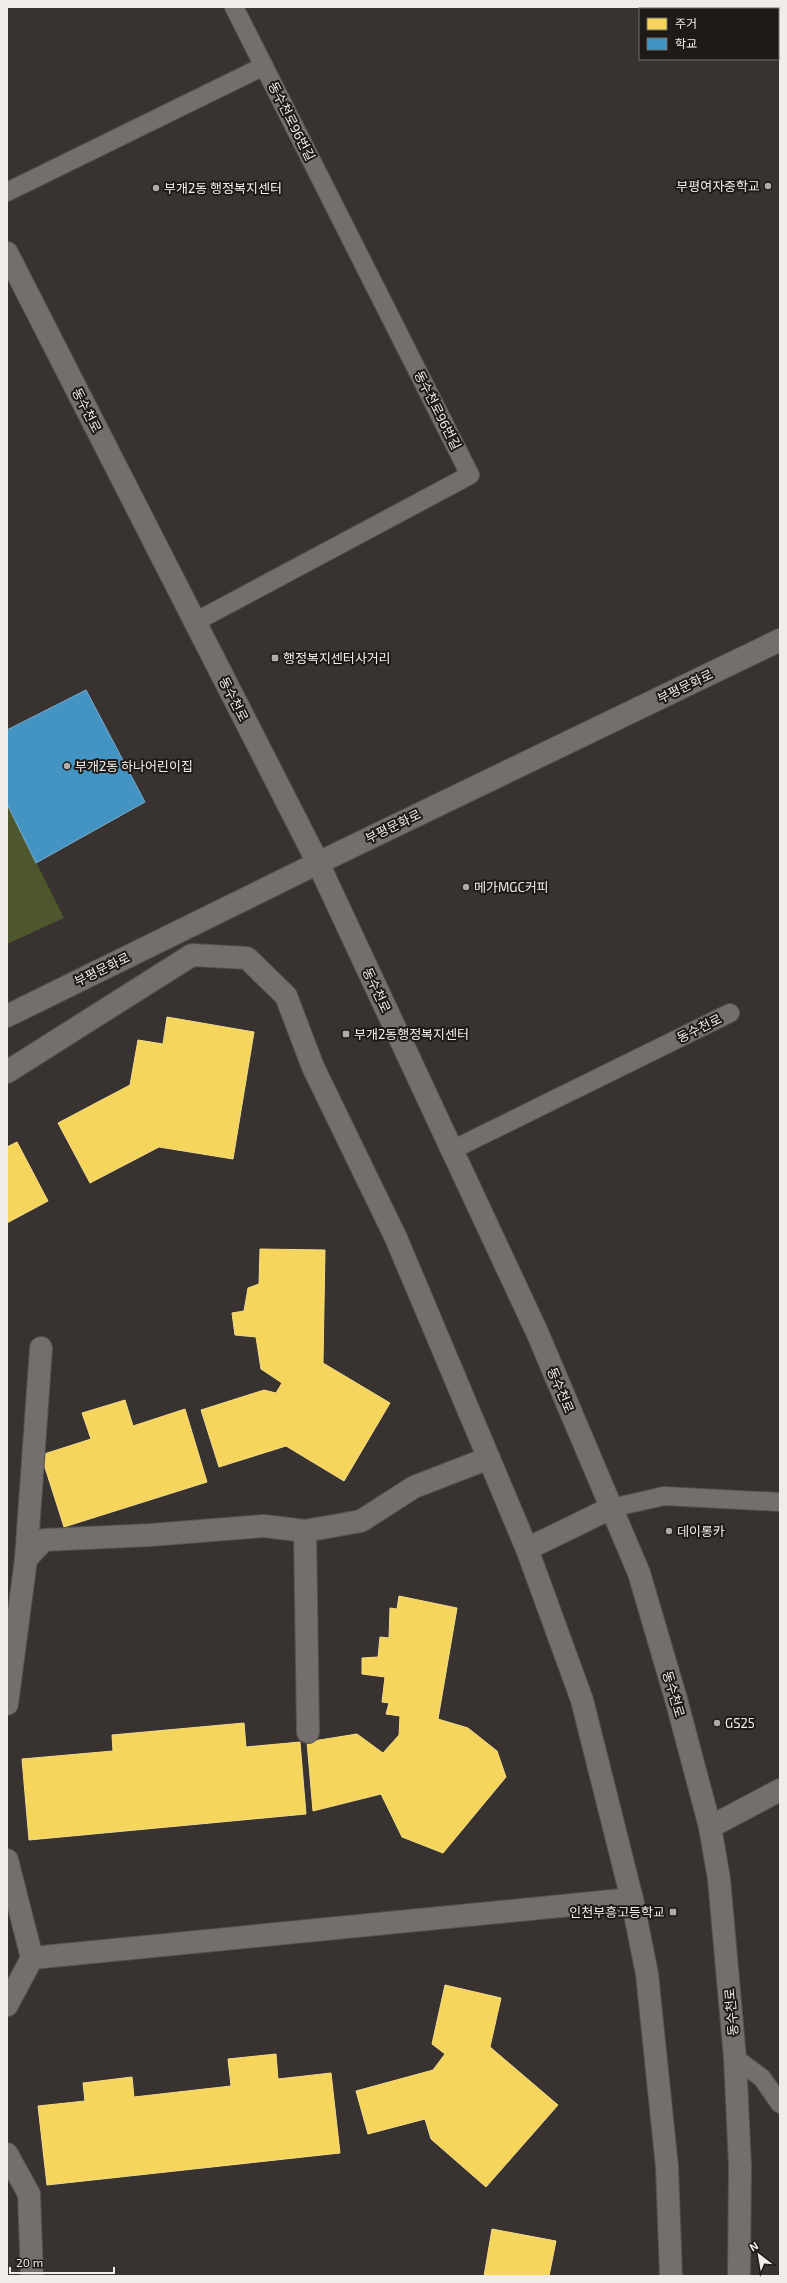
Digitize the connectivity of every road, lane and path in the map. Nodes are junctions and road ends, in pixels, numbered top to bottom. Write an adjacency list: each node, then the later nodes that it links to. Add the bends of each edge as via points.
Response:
1 (234, 7): 2 (lane, 동수천로96번길)
2 (264, 66): 3 (lane, 동수천로96번길); 5 (lane, 동수천로96번길, via 470,475)
3 (7, 192)
4 (10, 264): 5 (street, 동수천로)
5 (195, 622): 7 (street, 동수천로)
6 (780, 640): 7 (street, 부평문화로)
7 (318, 863): 9 (street, 부평문화로); 11 (street, 동수천로)
8 (730, 1013): 11 (lane, 동수천로)
9 (7, 1016)
10 (7, 1072): 13 (street, via 192,955 247,958 286,996 313,1067 396,1238)
11 (452, 1150): 15 (street, 동수천로, via 536,1332)
12 (41, 1348): 18 (street)
13 (489, 1458): 16 (street, via 414,1487 362,1520); 17 (street)
14 (780, 1502): 15 (lane, via 664,1496)
15 (611, 1508): 17 (street); 22 (street, 동수천로, via 639,1573)
16 (305, 1531): 18 (street, via 264,1526 44,1540); 20 (street)
17 (527, 1549): 24 (street, via 582,1700)
18 (26, 1560): 19 (street)
19 (7, 1704)
20 (308, 1732)
21 (780, 1790): 22 (street)
22 (710, 1827): 27 (street, 동수천로, via 719,1879)
23 (7, 1860): 25 (street)
24 (632, 1899): 25 (street); 31 (street, via 647,1974 667,2167)
25 (32, 1958): 26 (street)
26 (7, 2006)
27 (735, 2058): 28 (lane, via 762,2078); 32 (street, 동수천로, via 740,2166)
28 (780, 2104)
29 (7, 2154): 30 (street, via 29,2194)
30 (32, 2276)
31 (670, 2276)
32 (739, 2276)

